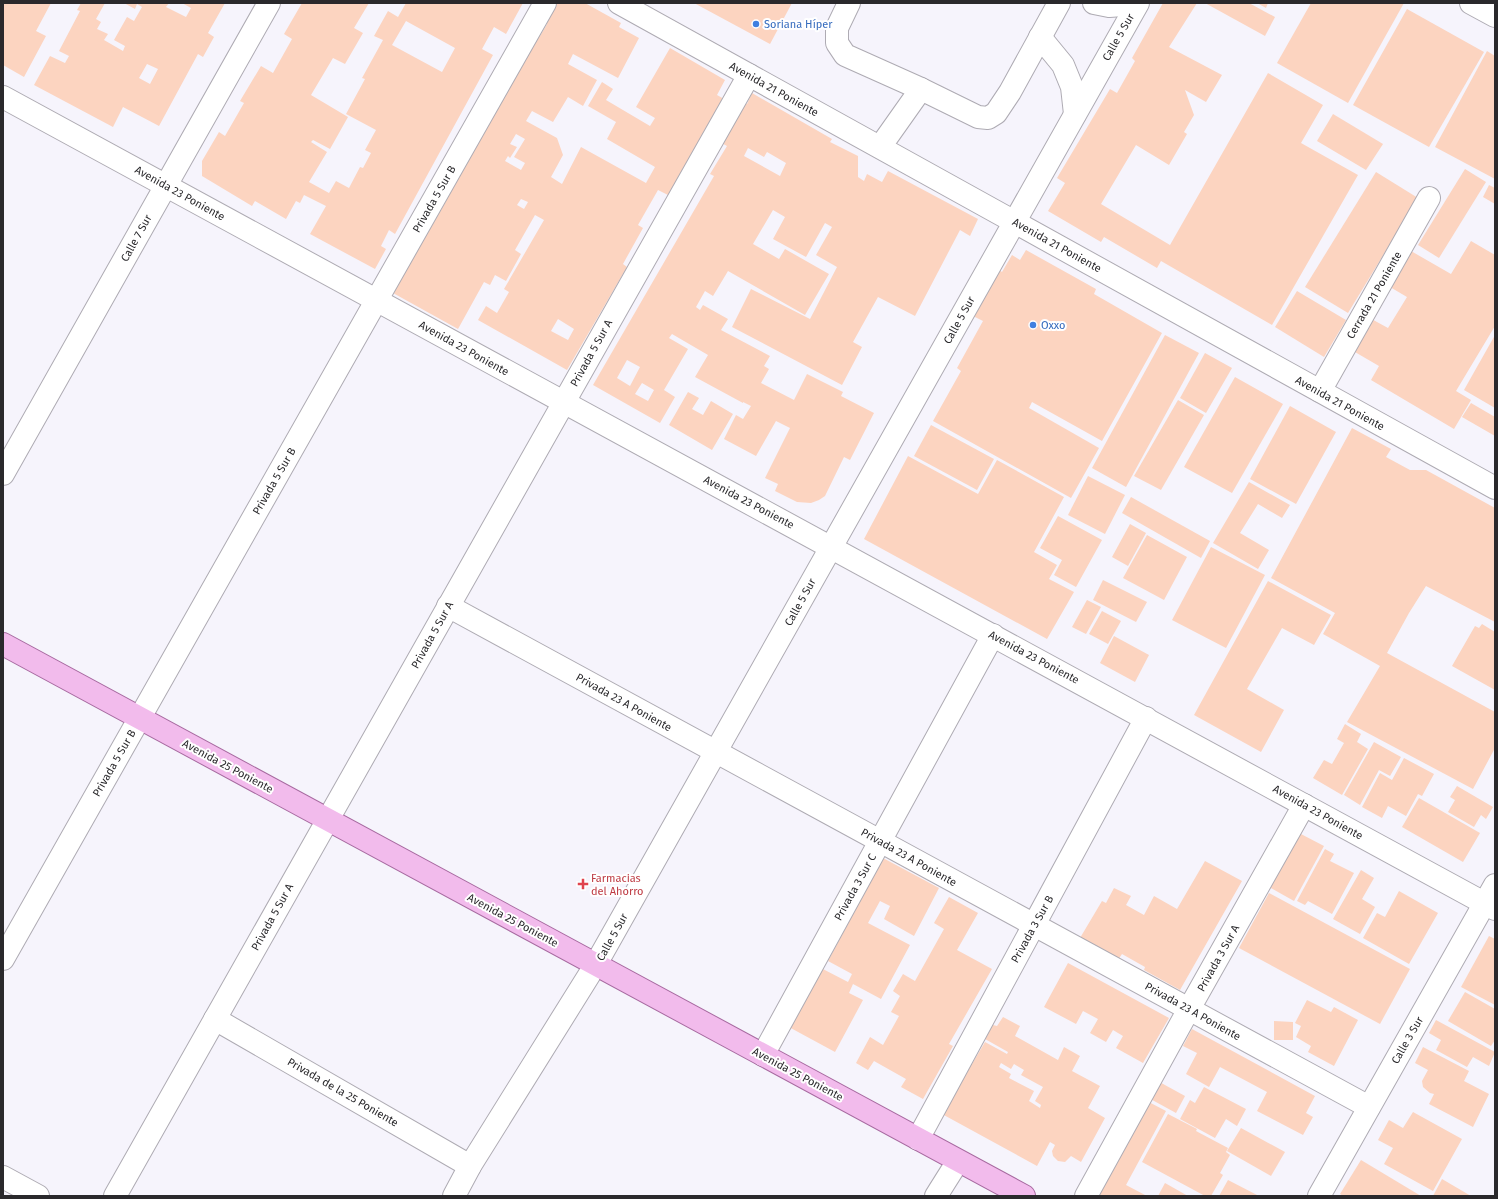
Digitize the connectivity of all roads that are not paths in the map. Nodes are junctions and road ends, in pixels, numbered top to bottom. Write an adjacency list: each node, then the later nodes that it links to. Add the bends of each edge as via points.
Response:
1 (269, 3): 16 (street, Calle 7 Sur)
2 (545, 3): 19 (street, Privada 5 Sur B)
3 (619, 3): 11 (street, Avenida 21 Poniente)
4 (849, 3): 12 (street, via 837,28 837,43 845,55)
5 (1059, 3): 10 (street)
6 (1094, 3): 8 (street, via 1109,6)
7 (1471, 3): 9 (street)
8 (1137, 4): 14 (street, Calle 5 Sur)
9 (1495, 16)
10 (1040, 37): 12 (street, via 996,114 988,118 978,117); 14 (street, via 1064,66 1072,87)
11 (749, 75): 15 (street, Avenida 21 Poniente); 21 (street, Privada 5 Sur A)
12 (921, 89): 15 (street)
13 (3, 97): 16 (street, Avenida 23 Poniente)
14 (1075, 114): 18 (street, Calle 5 Sur)
15 (880, 147): 18 (street, Avenida 21 Poniente)
16 (166, 185): 19 (street, Avenida 23 Poniente); 22 (street, Calle 7 Sur)
17 (1429, 198): 20 (street, Cerrada 21 Poniente)
18 (1014, 222): 20 (street, Avenida 21 Poniente); 24 (street, Calle 5 Sur)
19 (376, 300): 21 (street, Avenida 23 Poniente); 28 (street, Privada 5 Sur B)
20 (1320, 391): 23 (street, Avenida 21 Poniente)
21 (564, 402): 24 (street, Avenida 23 Poniente); 25 (street, Privada 5 Sur A)
22 (3, 474)
23 (1495, 488)
24 (831, 547): 26 (street, Avenida 23 Poniente); 30 (street, Calle 5 Sur)
25 (448, 606): 30 (street, Privada 23 A Poniente); 32 (street, Privada 5 Sur A)
26 (994, 635): 29 (street, Avenida 23 Poniente); 33 (street, Privada 3 Sur C)
27 (3, 644): 28 (main road, Avenida 25 Poniente)
28 (140, 718): 32 (main road, Avenida 25 Poniente); 36 (street, Privada 5 Sur B)
29 (1146, 718): 31 (street, Avenida 23 Poniente); 35 (street, Privada 3 Sur B)
30 (716, 752): 33 (street, Privada 23 A Poniente); 37 (street, Calle 5 Sur)
31 (1304, 805): 34 (street, Avenida 23 Poniente); 38 (street, Privada 3 Sur A)
32 (328, 820): 37 (main road, Avenida 25 Poniente); 39 (street, Privada 5 Sur A)
33 (881, 841): 35 (street, Privada 23 A Poniente); 40 (street, Privada 3 Sur C)
34 (1492, 899): 41 (street, Calle 3 Sur)
35 (1034, 925): 38 (street, Privada 23 A Poniente); 42 (street, Privada 3 Sur B)
36 (3, 959)
37 (596, 964): 40 (main road, Avenida 25 Poniente); 44 (street, Calle 5 Sur)
38 (1189, 1009): 41 (street, Privada 23 A Poniente); 51 (street, Privada 3 Sur A)
39 (215, 1018): 44 (street, Privada de la 25 Poniente); 47 (street, Privada 5 Sur A)
40 (763, 1055): 42 (main road, Avenida 25 Poniente)
41 (1369, 1107): 52 (street, Calle 3 Sur)
42 (918, 1139): 43 (main road, Avenida 25 Poniente)
43 (958, 1161): 49 (street); 50 (main road, Avenida 25 Poniente)
44 (470, 1166): 48 (street, Calle 5 Sur)
45 (3, 1177): 46 (street)
46 (38, 1196)
47 (115, 1196)
48 (454, 1196)
49 (936, 1196)
50 (1024, 1196)
51 (1086, 1196)
52 (1319, 1196)

